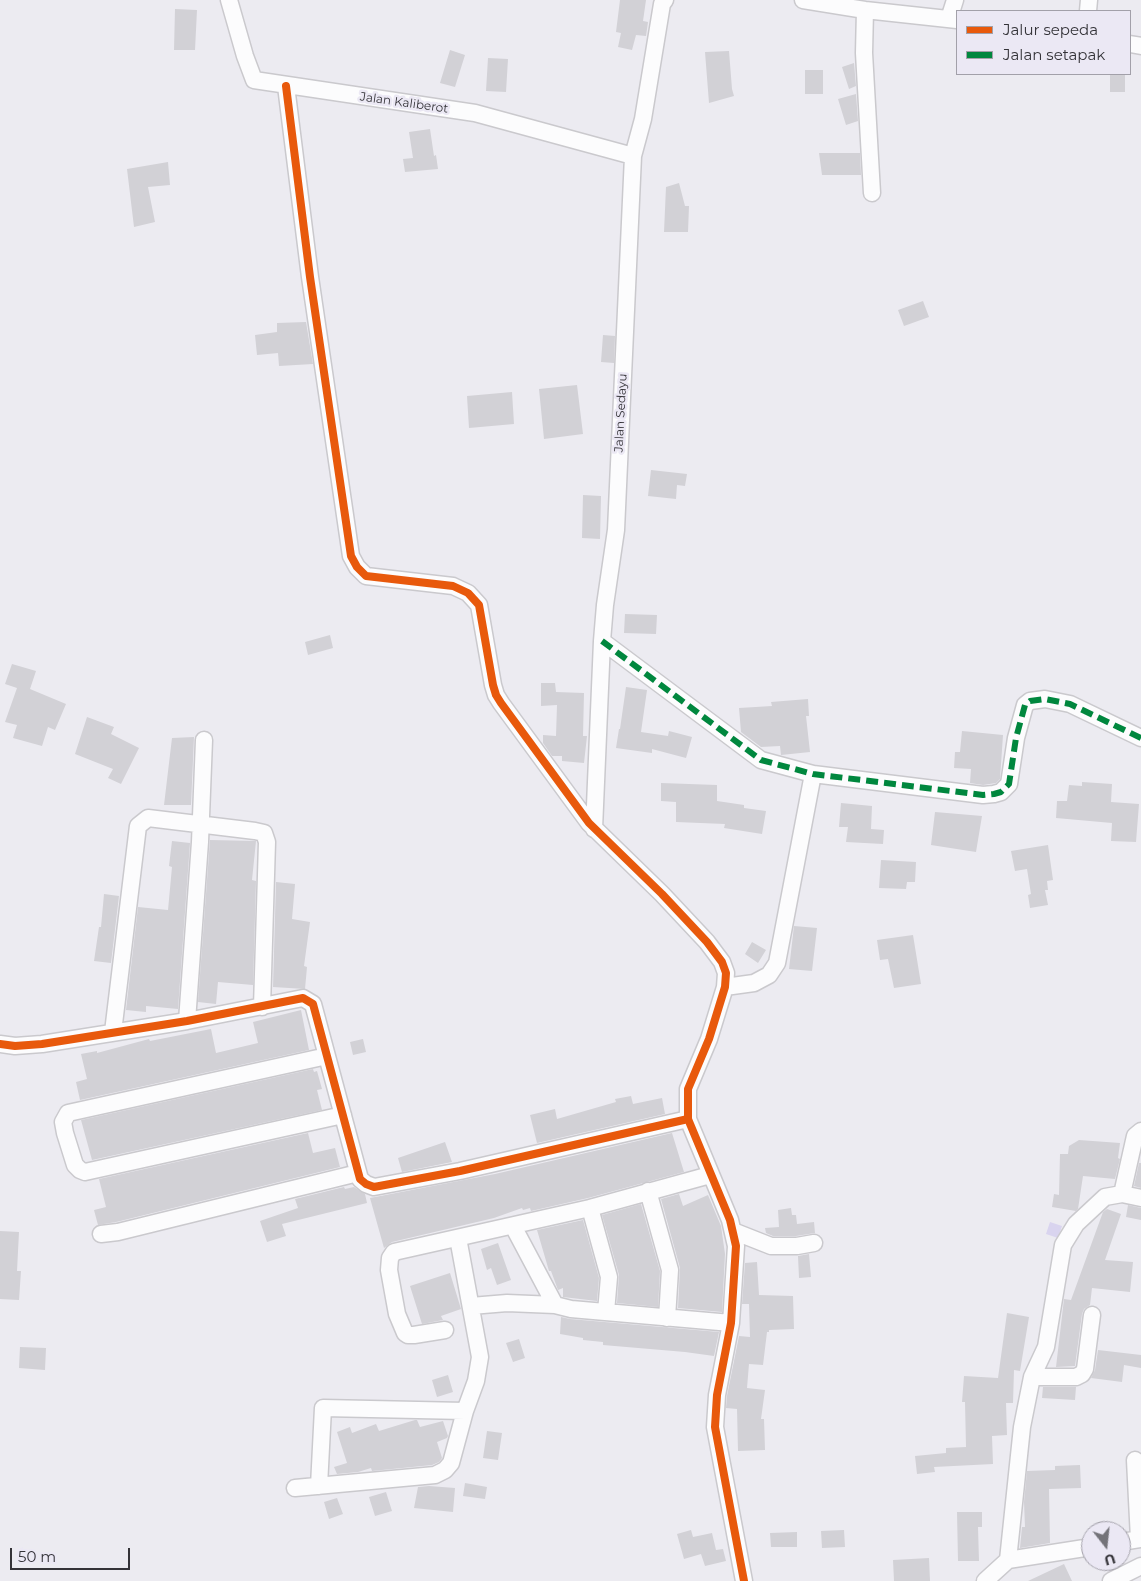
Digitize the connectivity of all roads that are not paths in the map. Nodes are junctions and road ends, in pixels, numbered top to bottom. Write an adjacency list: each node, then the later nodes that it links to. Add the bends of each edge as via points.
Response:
1 (229, 0): 7 (street, Jalan Kaliberot, via 254,80)
2 (666, 0): 8 (street, Jalan Sedayu, via 662,4 643,119)
3 (803, 0): 5 (street)
4 (955, 0): 6 (street)
5 (865, 10): 6 (street); 9 (street, via 864,54)
6 (953, 19)
7 (286, 86): 8 (street, Jalan Kaliberot, via 476,112); 15 (street, via 351,556 356,567 366,576 453,586 468,593 479,605 496,695)
8 (633, 156): 10 (street, Jalan Sedayu, via 616,530)
9 (872, 193)
10 (602, 641): 13 (street, via 762,760); 15 (street, Jalan Sedayu)
11 (1141, 738): 13 (street, via 1070,704 1044,699 1025,705 1009,784 1001,792 983,795)
12 (204, 740): 14 (street)
13 (814, 774): 16 (street, via 777,964 769,975 754,983)
14 (201, 824): 17 (street, via 255,830 264,833 267,842); 18 (street); 19 (street, via 148,818 138,826)
15 (594, 829): 16 (street, via 707,942 722,962 726,973)
16 (725, 987): 23 (street, via 709,1039 688,1088)
17 (262, 1007): 18 (street); 21 (street, via 303,998 309,1000 313,1004)
18 (186, 1021): 19 (street)
19 (112, 1032): 20 (street, via 42,1044)
20 (0, 1044)
21 (327, 1056): 22 (street); 22 (street, via 68,1113 63,1122 65,1133 75,1165 86,1172)
22 (343, 1115): 25 (street)
23 (688, 1118): 25 (street, via 460,1172 374,1187 360,1179); 26 (street)
24 (1141, 1132): 28 (street, via 1135,1136)
25 (358, 1173): 33 (street)
26 (710, 1175): 27 (street); 32 (street)
27 (648, 1191): 30 (street); 40 (street, via 670,1270)
28 (1122, 1194): 29 (street); 43 (street, via 1109,1196 1094,1207 1076,1224 1063,1245 1046,1347)
29 (1141, 1198)
30 (590, 1208): 31 (street); 38 (street, via 609,1277)
31 (513, 1226): 34 (street); 36 (street)
32 (733, 1231): 35 (street, via 771,1246); 41 (street, via 736,1246)
33 (101, 1234)
34 (458, 1238): 37 (street); 42 (street, via 396,1250 389,1263 397,1314 406,1334)
35 (814, 1243)
36 (554, 1305): 37 (street, via 507,1303); 38 (street)
37 (471, 1306): 44 (street, via 480,1357 476,1381)
38 (606, 1312): 40 (street)
39 (1092, 1315): 43 (street, via 1082,1374 1076,1377)
40 (667, 1318): 41 (street)
41 (731, 1323): 52 (street, via 716,1395 715,1427)
42 (445, 1330)
43 (1032, 1377): 50 (street, via 1022,1427)
44 (465, 1411): 46 (street, via 451,1463 435,1475); 46 (street, via 324,1408)
45 (1135, 1460): 48 (street)
46 (319, 1486): 47 (street)
47 (295, 1488)
48 (1140, 1539)
49 (1081, 1549): 50 (street)
50 (1008, 1560): 53 (street)
51 (1141, 1566): 54 (street)
52 (744, 1581)
53 (985, 1581)
54 (1111, 1581)

